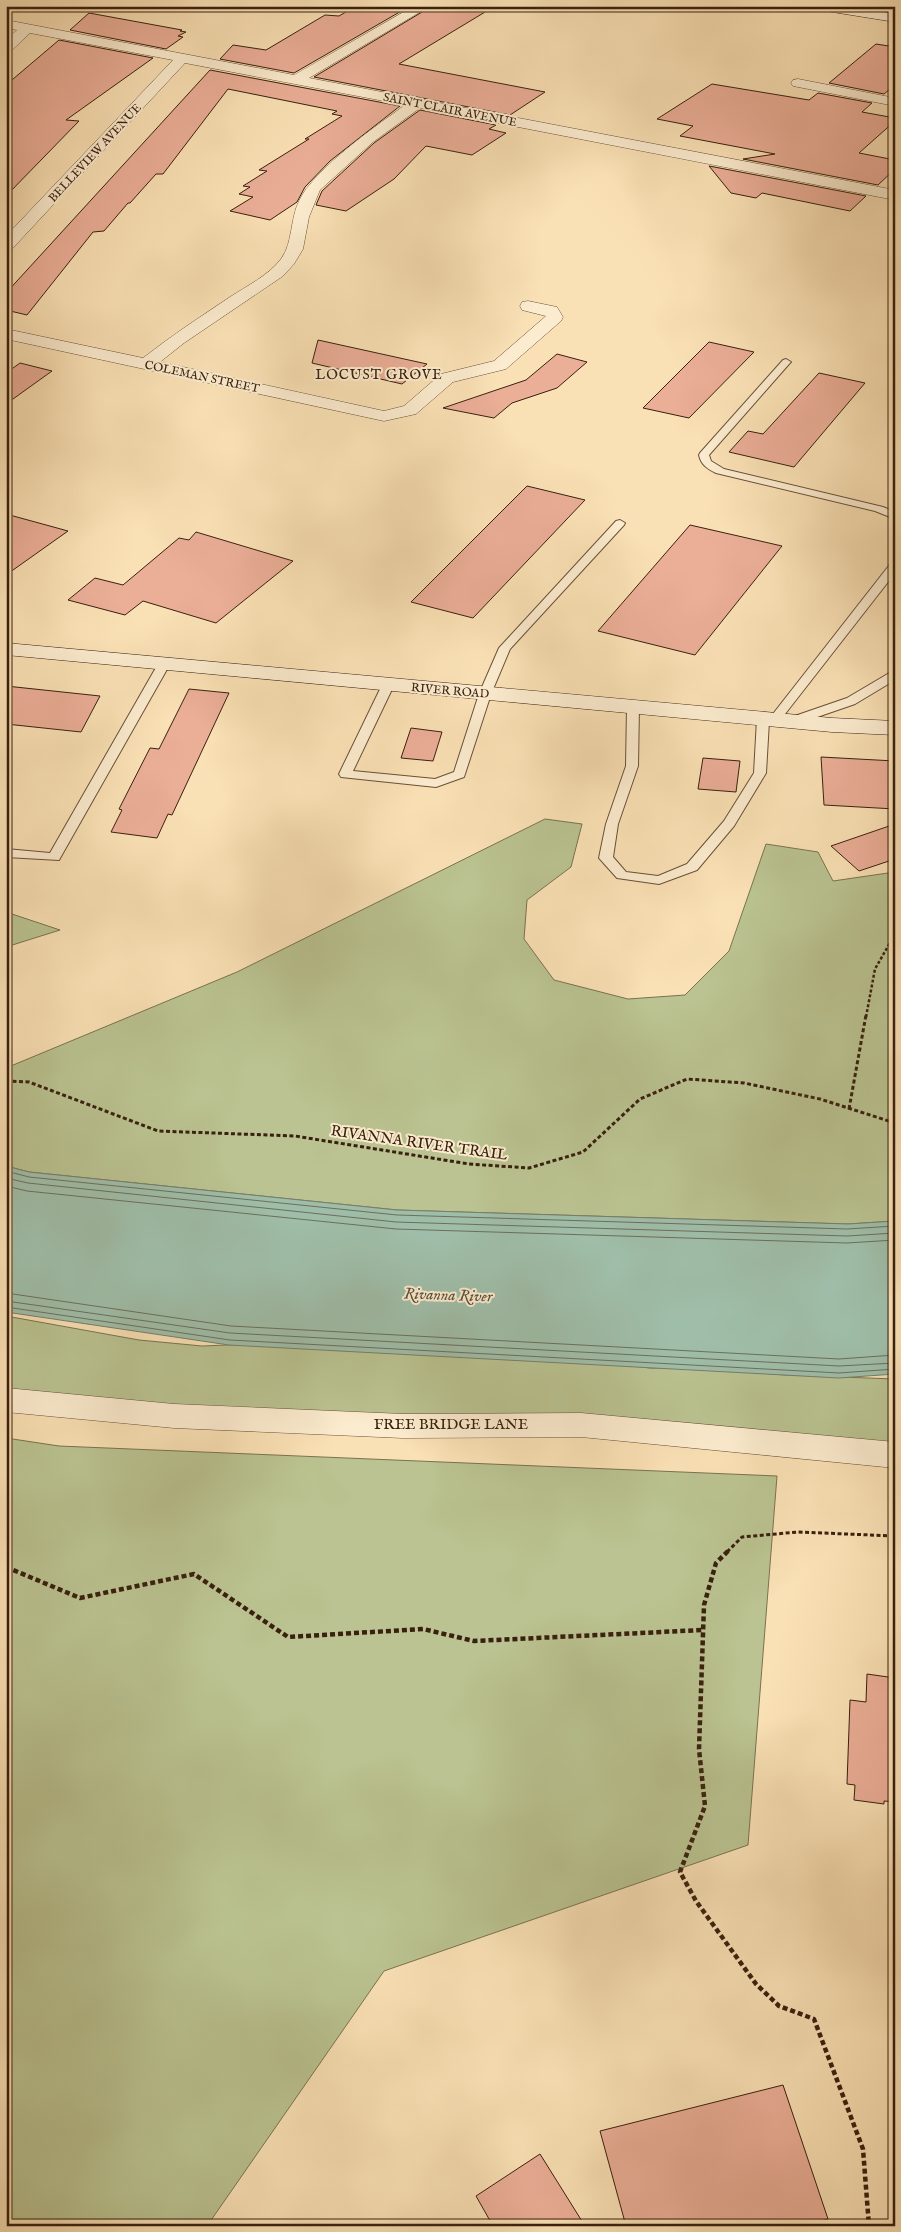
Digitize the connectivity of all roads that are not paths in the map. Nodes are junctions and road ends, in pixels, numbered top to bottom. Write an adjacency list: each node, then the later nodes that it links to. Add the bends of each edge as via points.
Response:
1 (424, 6): 8 (street)
2 (820, 6): 3 (street)
3 (895, 18)
4 (6, 24): 5 (street, SAINT CLAIR AVENUE)
5 (27, 28): 6 (street); 7 (street, SAINT CLAIR AVENUE)
6 (6, 48)
7 (182, 58): 8 (street, SAINT CLAIR AVENUE); 13 (street, BELLEVIEW AVENUE)
8 (296, 80): 11 (street, SAINT CLAIR AVENUE)
9 (798, 84): 10 (street)
10 (895, 102)
11 (417, 103): 12 (street, SAINT CLAIR AVENUE); 17 (street, via 368,139 314,188 301,216 295,249 277,273)
12 (895, 195)
13 (6, 246)
14 (528, 306): 17 (street, COLEMAN STREET, via 551,311 555,317 500,365 448,378 410,410 398,414 384,416)
15 (6, 334): 17 (street, COLEMAN STREET)
16 (786, 362): 18 (lane, via 704,455 704,461 720,471 879,509)
17 (145, 365)
18 (895, 516)
19 (620, 523): 25 (lane, via 505,648)
20 (895, 565): 27 (lane)
21 (6, 649): 22 (street, RIVER ROAD)
22 (164, 664): 24 (street, RIVER ROAD); 29 (lane, via 54,857)
23 (895, 675): 27 (lane, via 851,701)
24 (388, 685): 25 (street, RIVER ROAD); 25 (lane, via 345,774 436,783 460,774)
25 (485, 694): 26 (street, RIVER ROAD)
26 (633, 707): 27 (street, RIVER ROAD); 27 (lane, via 632,766 612,824 606,858 622,876 659,880 692,867 730,823 760,773)
27 (775, 720): 28 (street, RIVER ROAD)
28 (895, 728)
29 (6, 853)
30 (6, 1400): 31 (street, FREE BRIDGE LANE, via 174,1416 403,1426 580,1425)
31 (895, 1455)

